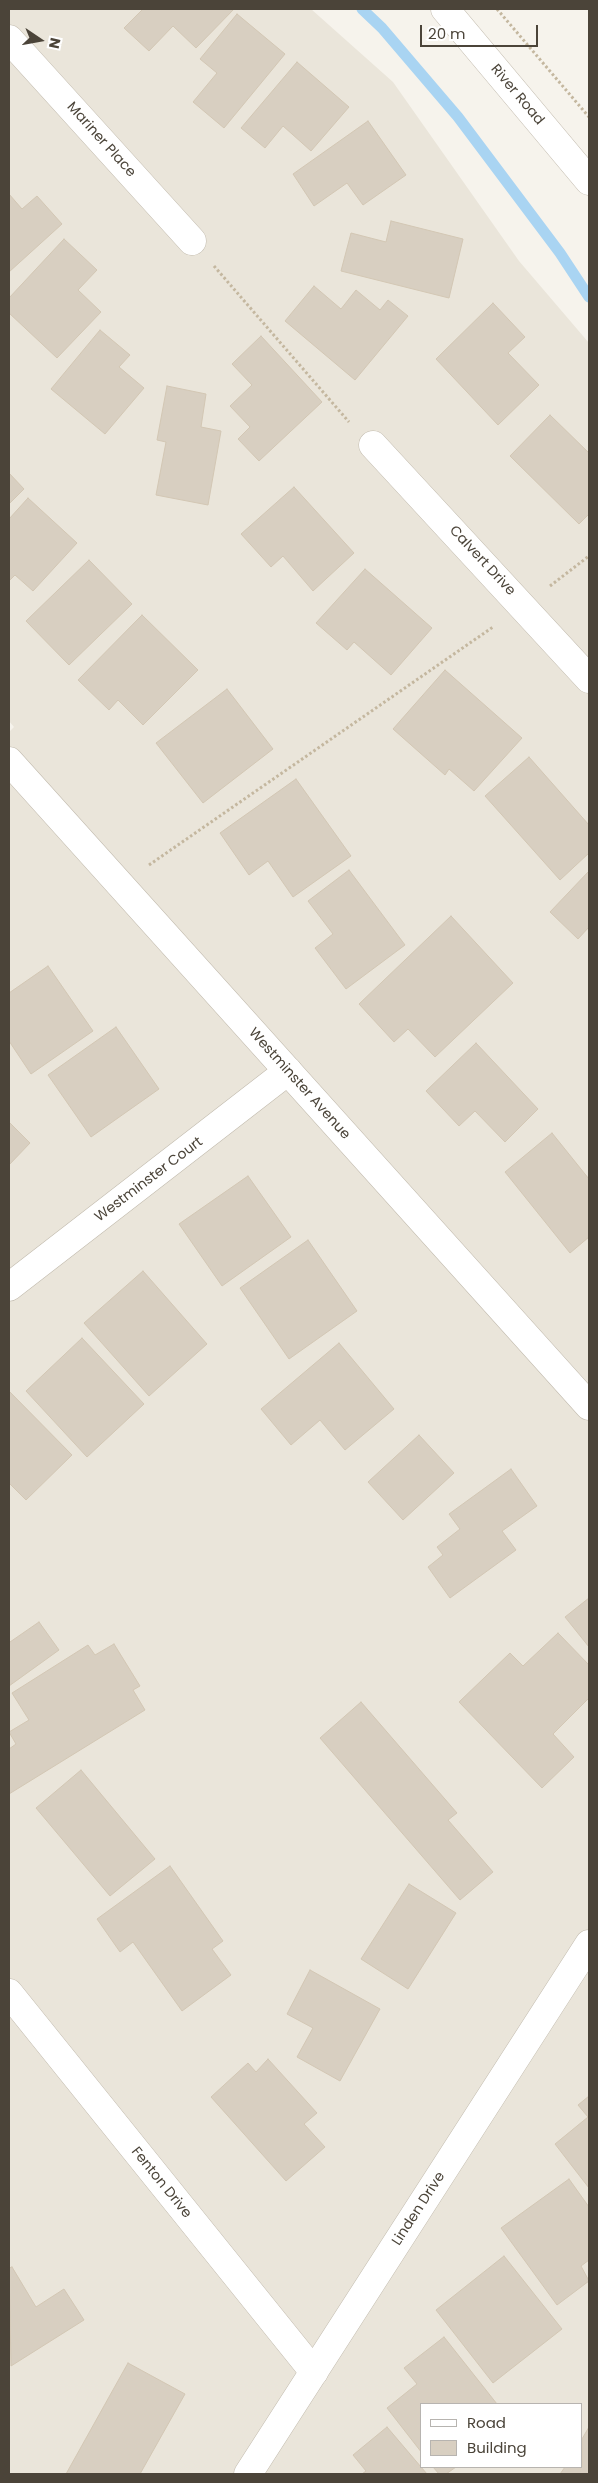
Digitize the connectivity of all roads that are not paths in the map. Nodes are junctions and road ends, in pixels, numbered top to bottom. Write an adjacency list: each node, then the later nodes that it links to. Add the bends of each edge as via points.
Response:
1 (446, 9): 3 (street, River Road)
2 (9, 39): 4 (street, Mariner Place)
3 (589, 181)
4 (192, 241)
5 (374, 445): 6 (street, Calvert Drive)
6 (589, 679)
7 (9, 761): 8 (street, Westminster Avenue)
8 (288, 1071): 9 (street, Westminster Court); 10 (street, Westminster Avenue)
9 (9, 1287)
10 (589, 1406)
11 (589, 1944): 13 (street, Linden Drive)
12 (9, 1993): 13 (street, Fenton Drive)
13 (314, 2372): 14 (street, Linden Drive)
14 (248, 2474)

